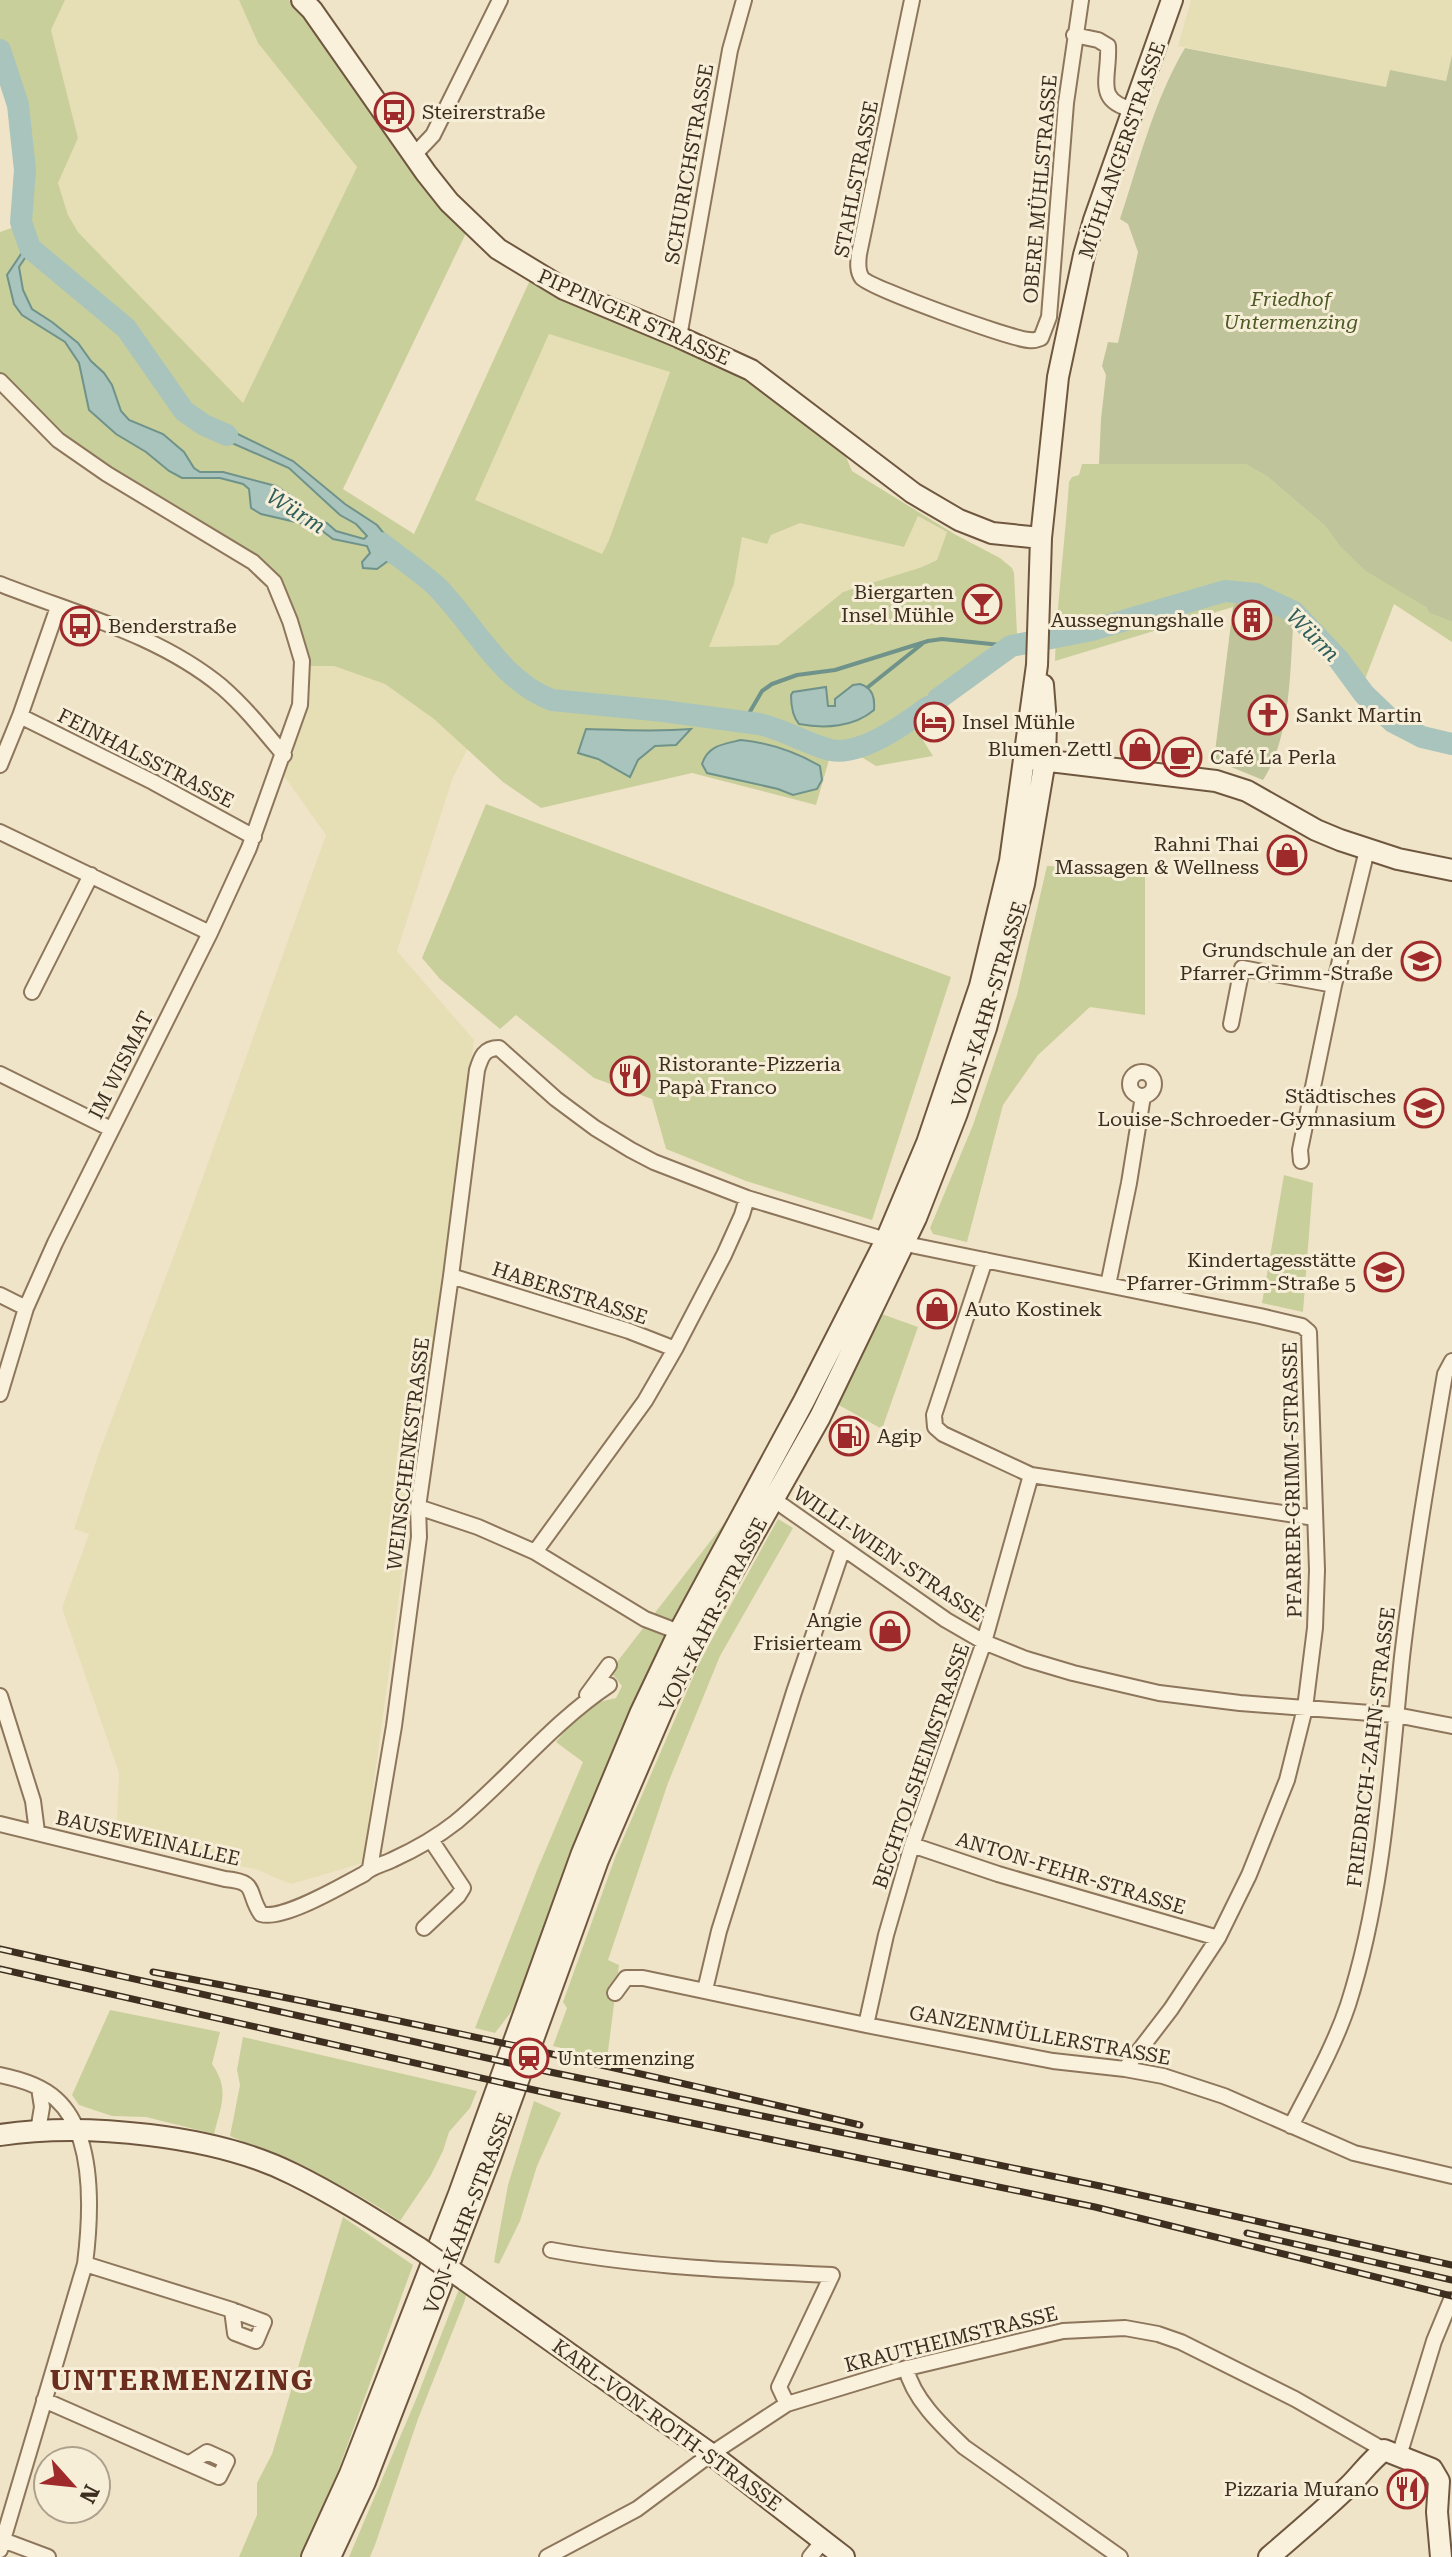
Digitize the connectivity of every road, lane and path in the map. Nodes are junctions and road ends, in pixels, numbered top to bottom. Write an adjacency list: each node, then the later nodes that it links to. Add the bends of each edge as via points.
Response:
1 (500, 0): 9 (street, via 433,135)
2 (744, 0): 10 (street, SCHURICHSTRASSE, via 730,50)
3 (912, 0): 11 (street, STAHLSTRASSE, via 858,269 863,280 880,289)
4 (1081, 0): 7 (street, OBERE MÜHLSTRASSE)
5 (1172, 0): 8 (main road, MÜHLANGERSTRASSE)
6 (310, 3): 9 (main road, PIPPINGER STRASSE)
7 (1074, 35): 8 (street, via 1108,46 1106,91 1110,100); 11 (street, OBERE MÜHLSTRASSE, via 1049,317 1041,338)
8 (1134, 110): 13 (main road, MÜHLANGERSTRASSE, via 1084,255 1058,377)
9 (414, 155): 10 (main road, PIPPINGER STRASSE, via 449,202 498,249 564,289)
10 (679, 337): 13 (main road, PIPPINGER STRASSE, via 751,370 903,485 959,520 992,533)
11 (1035, 340)
12 (0, 381): 17 (street, IM WISMAT, via 58,440 253,562 274,582 302,661 300,705)
13 (1041, 538): 18 (main road, VON-KAHR-STRASSE)
14 (0, 584): 15 (street)
15 (58, 607): 16 (street); 17 (street, via 121,628 174,654 221,686)
16 (20, 716): 19 (street); 21 (street, FEINHALSSTRASSE)
17 (284, 755): 21 (street, IM WISMAT)
18 (1035, 759): 22 (main road, via 1213,780 1247,791 1316,830); 34 (main road, VON-KAHR-STRASSE, via 985,970)
19 (0, 765)
20 (0, 832): 24 (street)
21 (254, 837): 25 (street, IM WISMAT)
22 (1367, 850): 23 (main road); 26 (street)
23 (1452, 870)
24 (91, 875): 25 (street); 27 (street)
25 (210, 933): 31 (street, IM WISMAT)
26 (1334, 985): 28 (street, via 1242,968); 32 (street)
27 (32, 992)
28 (1231, 1024)
29 (0, 1074): 31 (street)
30 (1143, 1096): 37 (street)
31 (111, 1129): 39 (street, IM WISMAT)
32 (1301, 1161)
33 (747, 1198): 34 (street); 36 (street, WEINSCHENKSTRASSE, via 631,1150 556,1099 499,1048 490,1048 477,1070); 40 (street)
34 (895, 1241): 35 (street); 44 (main road, VON-KAHR-STRASSE, via 820,1417); 49 (main road, VON-KAHR-STRASSE)
35 (985, 1260): 37 (street); 43 (street, via 934,1415 935,1427)
36 (451, 1276): 40 (street, HABERSTRASSE); 45 (street, WEINSCHENKSTRASSE)
37 (1108, 1285): 46 (street, PFARRER-GRIMM-STRASSE, via 1302,1326 1309,1332)
38 (0, 1295): 39 (street)
39 (26, 1308): 42 (street, IM WISMAT)
40 (675, 1349): 48 (street, via 645,1401)
41 (1451, 1362): 56 (street, FRIEDRICH-ZAHN-STRASSE, via 1428,1471)
42 (0, 1394)
43 (1031, 1475): 46 (street); 50 (street, BECHTOLSHEIMSTRASSE)
44 (773, 1499): 47 (street, WILLI-WIEN-STRASSE); 92 (main road, VON-KAHR-STRASSE, via 667,1700 598,1860 485,2172 365,2482)
45 (418, 1507): 48 (street); 62 (street, WEINSCHENKSTRASSE, via 419,1537 396,1712)
46 (1315, 1518): 55 (street, PFARRER-GRIMM-STRASSE, via 1316,1615)
47 (843, 1548): 50 (street, WILLI-WIEN-STRASSE); 65 (street, via 719,1931)
48 (535, 1552): 49 (street, via 645,1619)
49 (679, 1632): 91 (main road, VON-KAHR-STRASSE, via 582,1853 459,2194 350,2474)
50 (984, 1642): 55 (street, WILLI-WIEN-STRASSE, via 1073,1673 1159,1693); 61 (street, BECHTOLSHEIMSTRASSE)
51 (609, 1665): 54 (street, BAUSEWEINALLEE)
52 (609, 1685): 54 (street, BAUSEWEINALLEE)
53 (0, 1696): 59 (street, via 33,1801)
54 (579, 1705): 60 (street, BAUSEWEINALLEE)
55 (1305, 1708): 56 (street, WILLI-WIEN-STRASSE); 64 (street, PFARRER-GRIMM-STRASSE, via 1287,1780)
56 (1396, 1715): 57 (street, WILLI-WIEN-STRASSE); 71 (street, FRIEDRICH-ZAHN-STRASSE, via 1381,1856 1360,1963 1347,2007)
57 (1452, 1726)
58 (0, 1824): 59 (street, BAUSEWEINALLEE)
59 (37, 1832): 62 (street, BAUSEWEINALLEE, via 243,1881 267,1916 318,1898)
60 (431, 1840): 62 (street, BAUSEWEINALLEE); 63 (street, via 463,1888)
61 (912, 1845): 64 (street, ANTON-FEHR-STRASSE); 67 (street, BECHTOLSHEIMSTRASSE)
62 (370, 1868)
63 (424, 1928)
64 (1218, 1938): 68 (street, PFARRER-GRIMM-STRASSE)
65 (705, 1990): 66 (street, GANZENMÜLLERSTRASSE, via 626,1978); 67 (street, GANZENMÜLLERSTRASSE)
66 (615, 1993)
67 (866, 2025): 68 (street, GANZENMÜLLERSTRASSE, via 1053,2061)
68 (1125, 2069): 71 (street, GANZENMÜLLERSTRASSE, via 1196,2085)
69 (0, 2075): 70 (street)
70 (39, 2088): 72 (street, via 57,2100); 73 (street)
71 (1291, 2126): 75 (street, GANZENMÜLLERSTRASSE, via 1354,2153)
72 (77, 2129): 73 (main road, KARL-VON-ROTH-STRASSE); 77 (street, via 91,2220); 84 (main road, KARL-VON-ROTH-STRASSE, bridge, via 219,2146 291,2173 419,2248)
73 (38, 2131): 74 (main road, KARL-VON-ROTH-STRASSE)
74 (0, 2135)
75 (1452, 2176)
76 (551, 2250): 82 (street, via 689,2268 832,2275 779,2387)
77 (85, 2264): 79 (street); 81 (street)
78 (1451, 2300): 83 (street)
79 (232, 2310)
80 (906, 2368): 82 (street, KRAUTHEIMSTRASSE); 83 (street, KRAUTHEIMSTRASSE, via 1063,2331 1125,2328 1199,2350); 95 (street, via 910,2383 964,2447)
81 (44, 2400): 85 (street); 88 (street)
82 (787, 2404): 84 (street, KRAUTHEIMSTRASSE)
83 (1392, 2453): 86 (main road); 96 (main road, via 1368,2462)
84 (711, 2454): 89 (main road, KARL-VON-ROTH-STRASSE); 93 (street, KRAUTHEIMSTRASSE, via 637,2509)
85 (190, 2463)
86 (1432, 2469): 87 (street); 97 (main road, via 1439,2481)
87 (1452, 2481)
88 (1, 2543): 90 (street)
89 (817, 2549): 94 (main road, KARL-VON-ROTH-STRASSE)
90 (48, 2557)
91 (312, 2557)
92 (330, 2557)
93 (547, 2557)
94 (844, 2557)
95 (1120, 2557)
96 (1269, 2557)
97 (1441, 2557)

